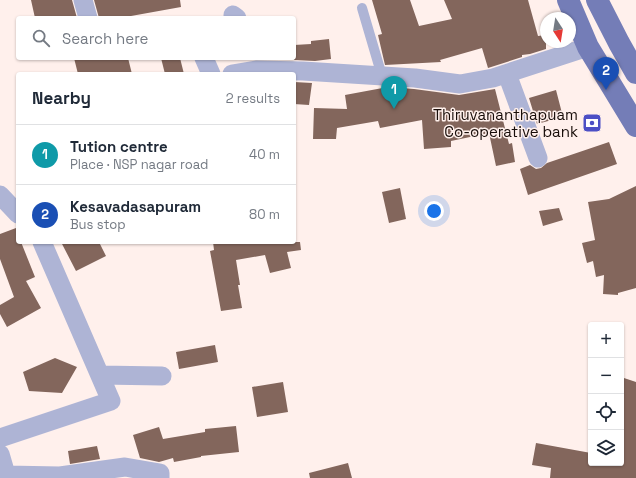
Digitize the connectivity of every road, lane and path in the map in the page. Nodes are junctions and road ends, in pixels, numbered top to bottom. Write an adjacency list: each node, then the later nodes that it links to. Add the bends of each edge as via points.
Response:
1 (82, 0): 5 (street)
2 (568, 0): 6 (main road)
3 (597, 0): 11 (main road)
4 (362, 8): 13 (lane)
5 (87, 16)
6 (588, 47): 12 (street); 14 (main road)
7 (205, 60): 9 (street)
8 (277, 64): 10 (street); 13 (street)
9 (211, 72)
10 (244, 72)
11 (636, 73)
12 (507, 74): 13 (street, via 460,84); 15 (street)
13 (382, 76)
14 (636, 126)
15 (538, 158)
16 (0, 195): 17 (street)
17 (16, 212)
18 (43, 244): 19 (street)
19 (100, 375): 20 (street); 21 (street, via 111,401)
20 (162, 376)
21 (0, 438)
22 (0, 454): 23 (street)
23 (7, 476): 24 (street, via 60,476 125,467 160,473)
24 (160, 478)

